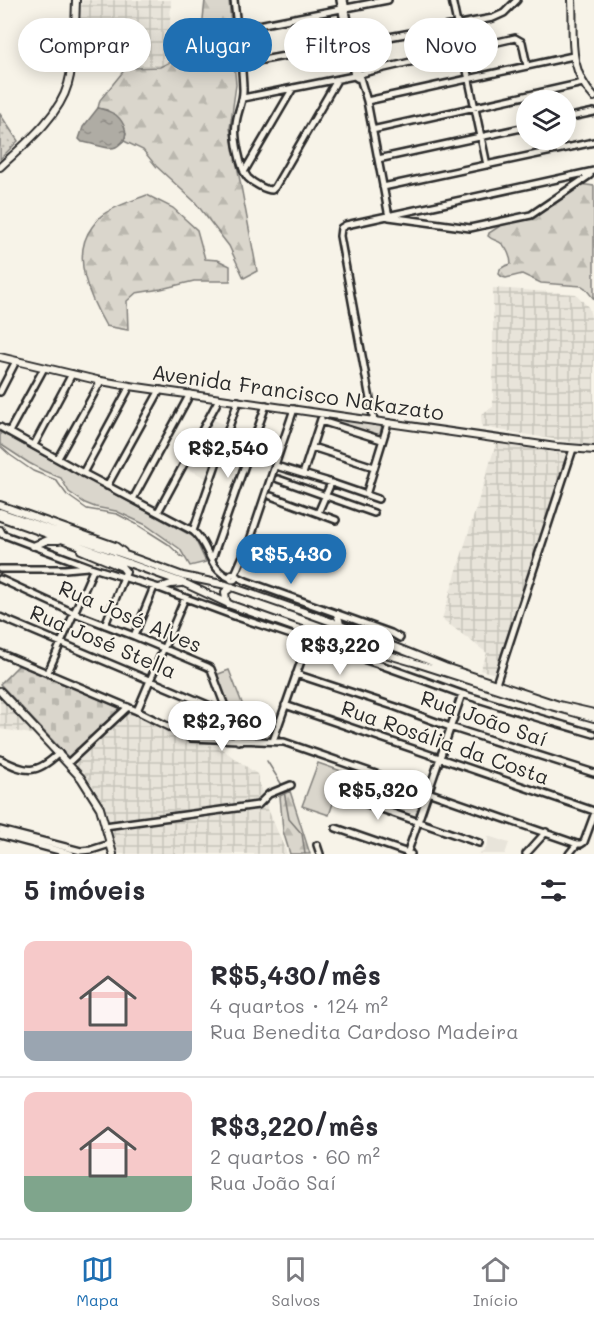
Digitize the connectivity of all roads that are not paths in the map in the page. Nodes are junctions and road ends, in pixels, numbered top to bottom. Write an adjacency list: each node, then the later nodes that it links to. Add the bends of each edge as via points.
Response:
1 (76, 0): 38 (main road, via 72,64 62,99 35,134)
2 (234, 0): 9 (street)
3 (342, 0): 8 (street)
4 (388, 0): 8 (street)
5 (452, 0): 11 (street)
6 (517, 0): 12 (street, via 504,14)
7 (572, 0): 15 (main road)
8 (343, 8): 10 (street); 13 (street)
9 (236, 18)
10 (345, 18)
11 (455, 18)
12 (493, 18)
13 (272, 21)
14 (498, 42): 17 (street, via 519,39)
15 (573, 56): 17 (street); 24 (main road)
16 (404, 65): 21 (street)
17 (528, 66): 22 (street)
18 (241, 72): 27 (street)
19 (357, 72): 21 (street)
20 (467, 72): 22 (street)
21 (358, 77): 23 (street); 28 (street)
22 (468, 79): 28 (street); 29 (street)
23 (338, 80): 25 (street); 39 (street, via 272,190 248,179)
24 (583, 83): 26 (main road); 29 (street)
25 (293, 88): 27 (street); 39 (street)
26 (594, 97)
27 (243, 98): 39 (street, via 235,130)
28 (367, 101): 33 (street)
29 (474, 107): 33 (street); 34 (street)
30 (594, 112): 31 (street)
31 (576, 116)
32 (516, 129): 34 (street)
33 (372, 130): 36 (street)
34 (480, 138): 36 (street); 37 (street)
35 (594, 142): 37 (street)
36 (378, 159): 42 (street)
37 (487, 165): 42 (street)
38 (0, 167)
39 (244, 172)
40 (594, 172): 41 (street); 43 (street)
41 (562, 179): 43 (street); 44 (street)
42 (383, 187): 44 (street)
43 (567, 189): 44 (street, via 531,215 470,228)
44 (389, 217): 60 (street, via 346,225 340,236)
45 (0, 357): 46 (main road, Avenida Francisco Nakazato)
46 (16, 361): 47 (main road, Avenida Francisco Nakazato); 52 (street)
47 (44, 368): 48 (main road, Avenida Francisco Nakazato); 63 (street)
48 (72, 374): 49 (main road, Avenida Francisco Nakazato); 65 (street)
49 (101, 381): 50 (main road, Avenida Francisco Nakazato); 69 (street)
50 (130, 386): 51 (main road, Avenida Francisco Nakazato); 72 (street)
51 (160, 390): 53 (main road, Avenida Francisco Nakazato); 76 (street)
52 (0, 392)
53 (190, 394): 54 (main road, Avenida Francisco Nakazato); 80 (street)
54 (219, 399): 55 (main road, Avenida Francisco Nakazato); 84 (street)
55 (238, 401): 56 (main road, Avenida Francisco Nakazato); 89 (street)
56 (266, 405): 57 (main road, Avenida Francisco Nakazato); 95 (street)
57 (294, 410): 58 (main road, Avenida Francisco Nakazato); 70 (street)
58 (323, 413): 59 (street); 60 (main road, Avenida Francisco Nakazato)
59 (321, 421): 64 (street); 66 (street)
60 (374, 421): 61 (main road, Avenida Francisco Nakazato)
61 (388, 423): 64 (street); 67 (main road, Avenida Francisco Nakazato)
62 (0, 427): 63 (street)
63 (9, 432): 65 (street)
64 (382, 440): 71 (street)
65 (34, 445): 69 (street)
66 (312, 447): 71 (street); 73 (street)
67 (573, 449): 68 (main road, Avenida Francisco Nakazato); 128 (street)
68 (594, 450)
69 (58, 458): 72 (street)
70 (276, 466): 73 (street); 100 (street)
71 (374, 467): 78 (street)
72 (83, 473): 76 (street)
73 (303, 474): 75 (street)
74 (278, 479): 77 (street)
75 (329, 482): 77 (street); 78 (street)
76 (107, 486): 80 (street)
77 (323, 495): 85 (street); 86 (street)
78 (366, 495): 81 (street)
79 (271, 496): 85 (street)
80 (133, 499): 84 (street)
81 (378, 499)
82 (0, 505): 93 (main road, via 115,546)
83 (0, 512): 93 (main road)
84 (158, 512): 89 (street)
85 (318, 513): 88 (street)
86 (374, 513)
87 (0, 517): 91 (main road)
88 (336, 520)
89 (193, 531): 95 (street)
90 (1, 532): 92 (street)
91 (62, 540): 92 (main road); 102 (main road, via 122,567 126,572); 104 (main road)
92 (33, 546): 94 (street)
93 (131, 557): 103 (main road)
94 (66, 558): 96 (street); 97 (street)
95 (212, 560): 99 (street)
96 (92, 568): 97 (street); 102 (street); 109 (street)
97 (65, 569): 98 (street)
98 (0, 570): 101 (street)
99 (222, 574): 100 (street); 103 (street, via 221,580)
100 (234, 576): 110 (street)
101 (0, 578): 109 (street, Rua José Alves)
102 (124, 578): 106 (street); 113 (street)
103 (205, 581): 105 (main road)
104 (184, 583): 106 (main road); 108 (main road)
105 (233, 587): 108 (main road, via 225,592); 112 (main road)
106 (156, 588): 107 (street); 116 (street)
107 (185, 598): 117 (street); 122 (street)
108 (228, 604): 114 (main road)
109 (74, 613): 113 (street, Rua José Alves); 121 (street)
110 (337, 614): 112 (main road); 119 (street)
111 (0, 616): 121 (street, Rua José Stella)
112 (337, 624): 118 (main road); 128 (main road)
113 (105, 626): 116 (street, Rua José Alves)
114 (296, 628): 115 (main road); 117 (street)
115 (319, 635): 118 (main road); 120 (street)
116 (134, 636): 122 (street, Rua José Alves)
117 (301, 637): 120 (street)
118 (333, 638): 123 (main road, via 327,645); 136 (main road)
119 (400, 638)
120 (308, 641): 123 (street); 126 (street)
121 (60, 642): 125 (street); 127 (street, Rua José Stella)
122 (164, 648): 127 (street); 133 (street, Rua José Alves, via 211,669)
123 (335, 650): 130 (street)
124 (0, 653): 125 (street)
125 (48, 672): 132 (street)
126 (296, 674): 131 (street); 137 (street, Rua João Saí)
127 (151, 681): 133 (street, Rua José Stella); 134 (street)
128 (496, 684): 135 (main road)
129 (0, 691): 141 (main road)
130 (462, 694): 137 (street); 138 (street)
131 (285, 705): 140 (street); 143 (street, Rua Rosália da Costa)
132 (128, 707): 134 (street); 144 (street)
133 (226, 710): 139 (street, Rua José Alves)
134 (137, 711): 139 (street, via 191,738)
135 (594, 713)
136 (594, 719)
137 (450, 727): 143 (street); 145 (street, Rua João Saí)
138 (594, 734)
139 (238, 741): 140 (street)
140 (273, 741): 147 (street)
141 (59, 753): 142 (street, via 46,765 29,770); 144 (main road)
142 (0, 759)
143 (439, 759): 147 (street); 149 (street, Rua Rosália da Costa)
144 (68, 763): 151 (main road, via 100,808)
145 (594, 773)
146 (291, 785): 151 (street, via 269,794 258,805)
147 (428, 791): 150 (street); 154 (street)
148 (347, 798): 150 (street)
149 (594, 813): 158 (street, via 584,842)
150 (418, 822): 156 (street); 160 (street)
151 (105, 826): 157 (main road)
152 (336, 828): 160 (street)
153 (0, 830): 157 (street, via 81,851)
154 (546, 832): 158 (street); 164 (street)
155 (0, 835): 161 (street)
156 (478, 843)
157 (110, 844): 162 (main road)
158 (579, 844): 165 (street)
159 (317, 845): 163 (street)
160 (408, 853)
161 (71, 854)
162 (113, 854)
163 (320, 854)
164 (526, 854)
165 (569, 854)

